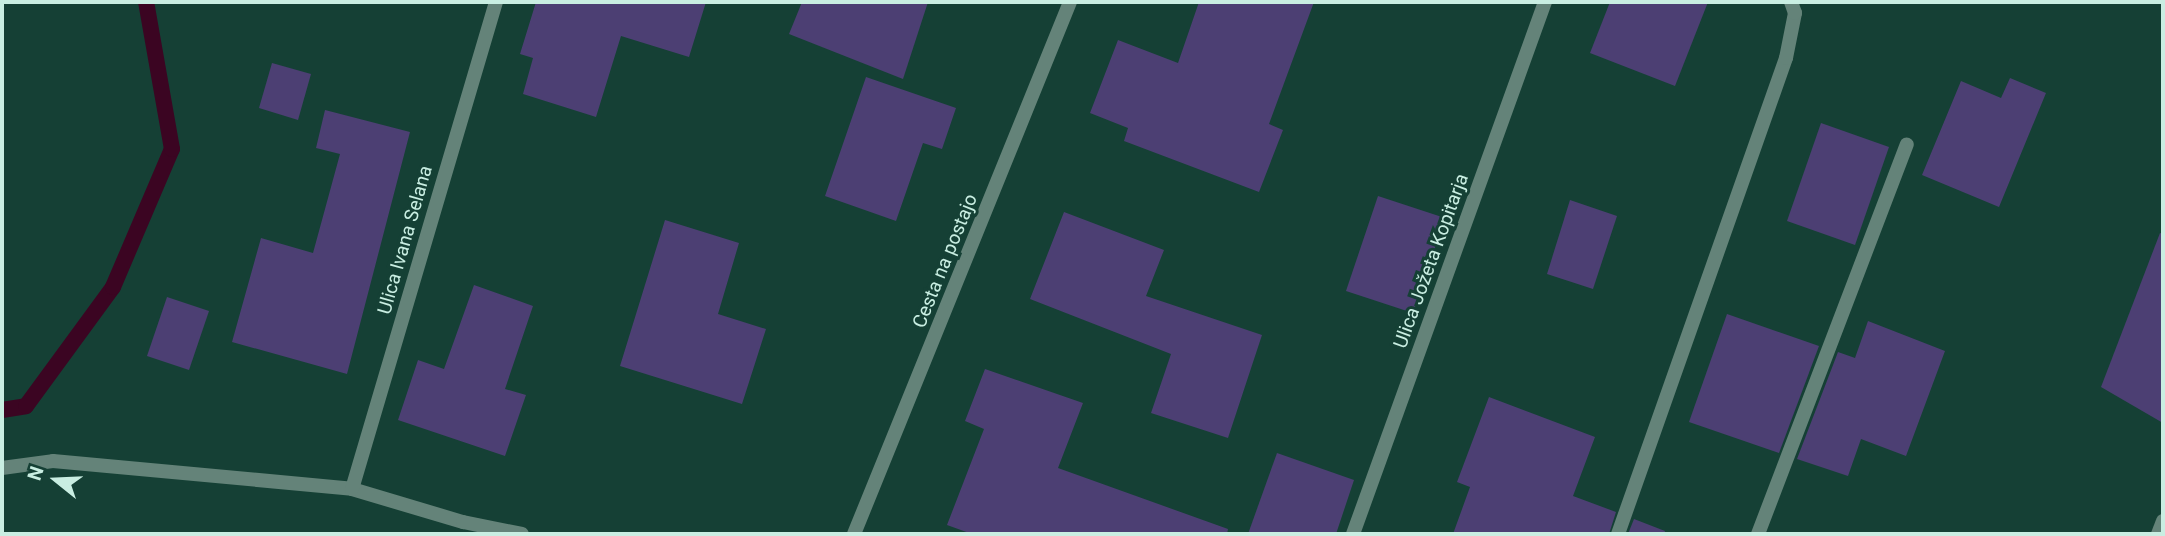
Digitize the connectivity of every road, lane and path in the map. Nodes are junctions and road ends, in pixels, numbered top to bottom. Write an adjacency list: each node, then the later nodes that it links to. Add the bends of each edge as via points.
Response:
1 (496, 2): 7 (street, Ulica Ivana Selana)
2 (1070, 2): 10 (street, Cesta na postajo)
3 (1545, 2): 11 (street, Ulica Jožeta Kopitarja)
4 (1791, 2): 12 (street, via 1795,13 1786,58)
5 (1907, 144): 13 (street)
6 (2, 468): 7 (street, via 53,461)
7 (352, 488): 9 (street, via 463,522)
8 (2163, 521): 14 (street)
9 (522, 534)
10 (854, 534)
11 (1353, 534)
12 (1618, 534)
13 (1758, 534)
14 (2158, 534)

